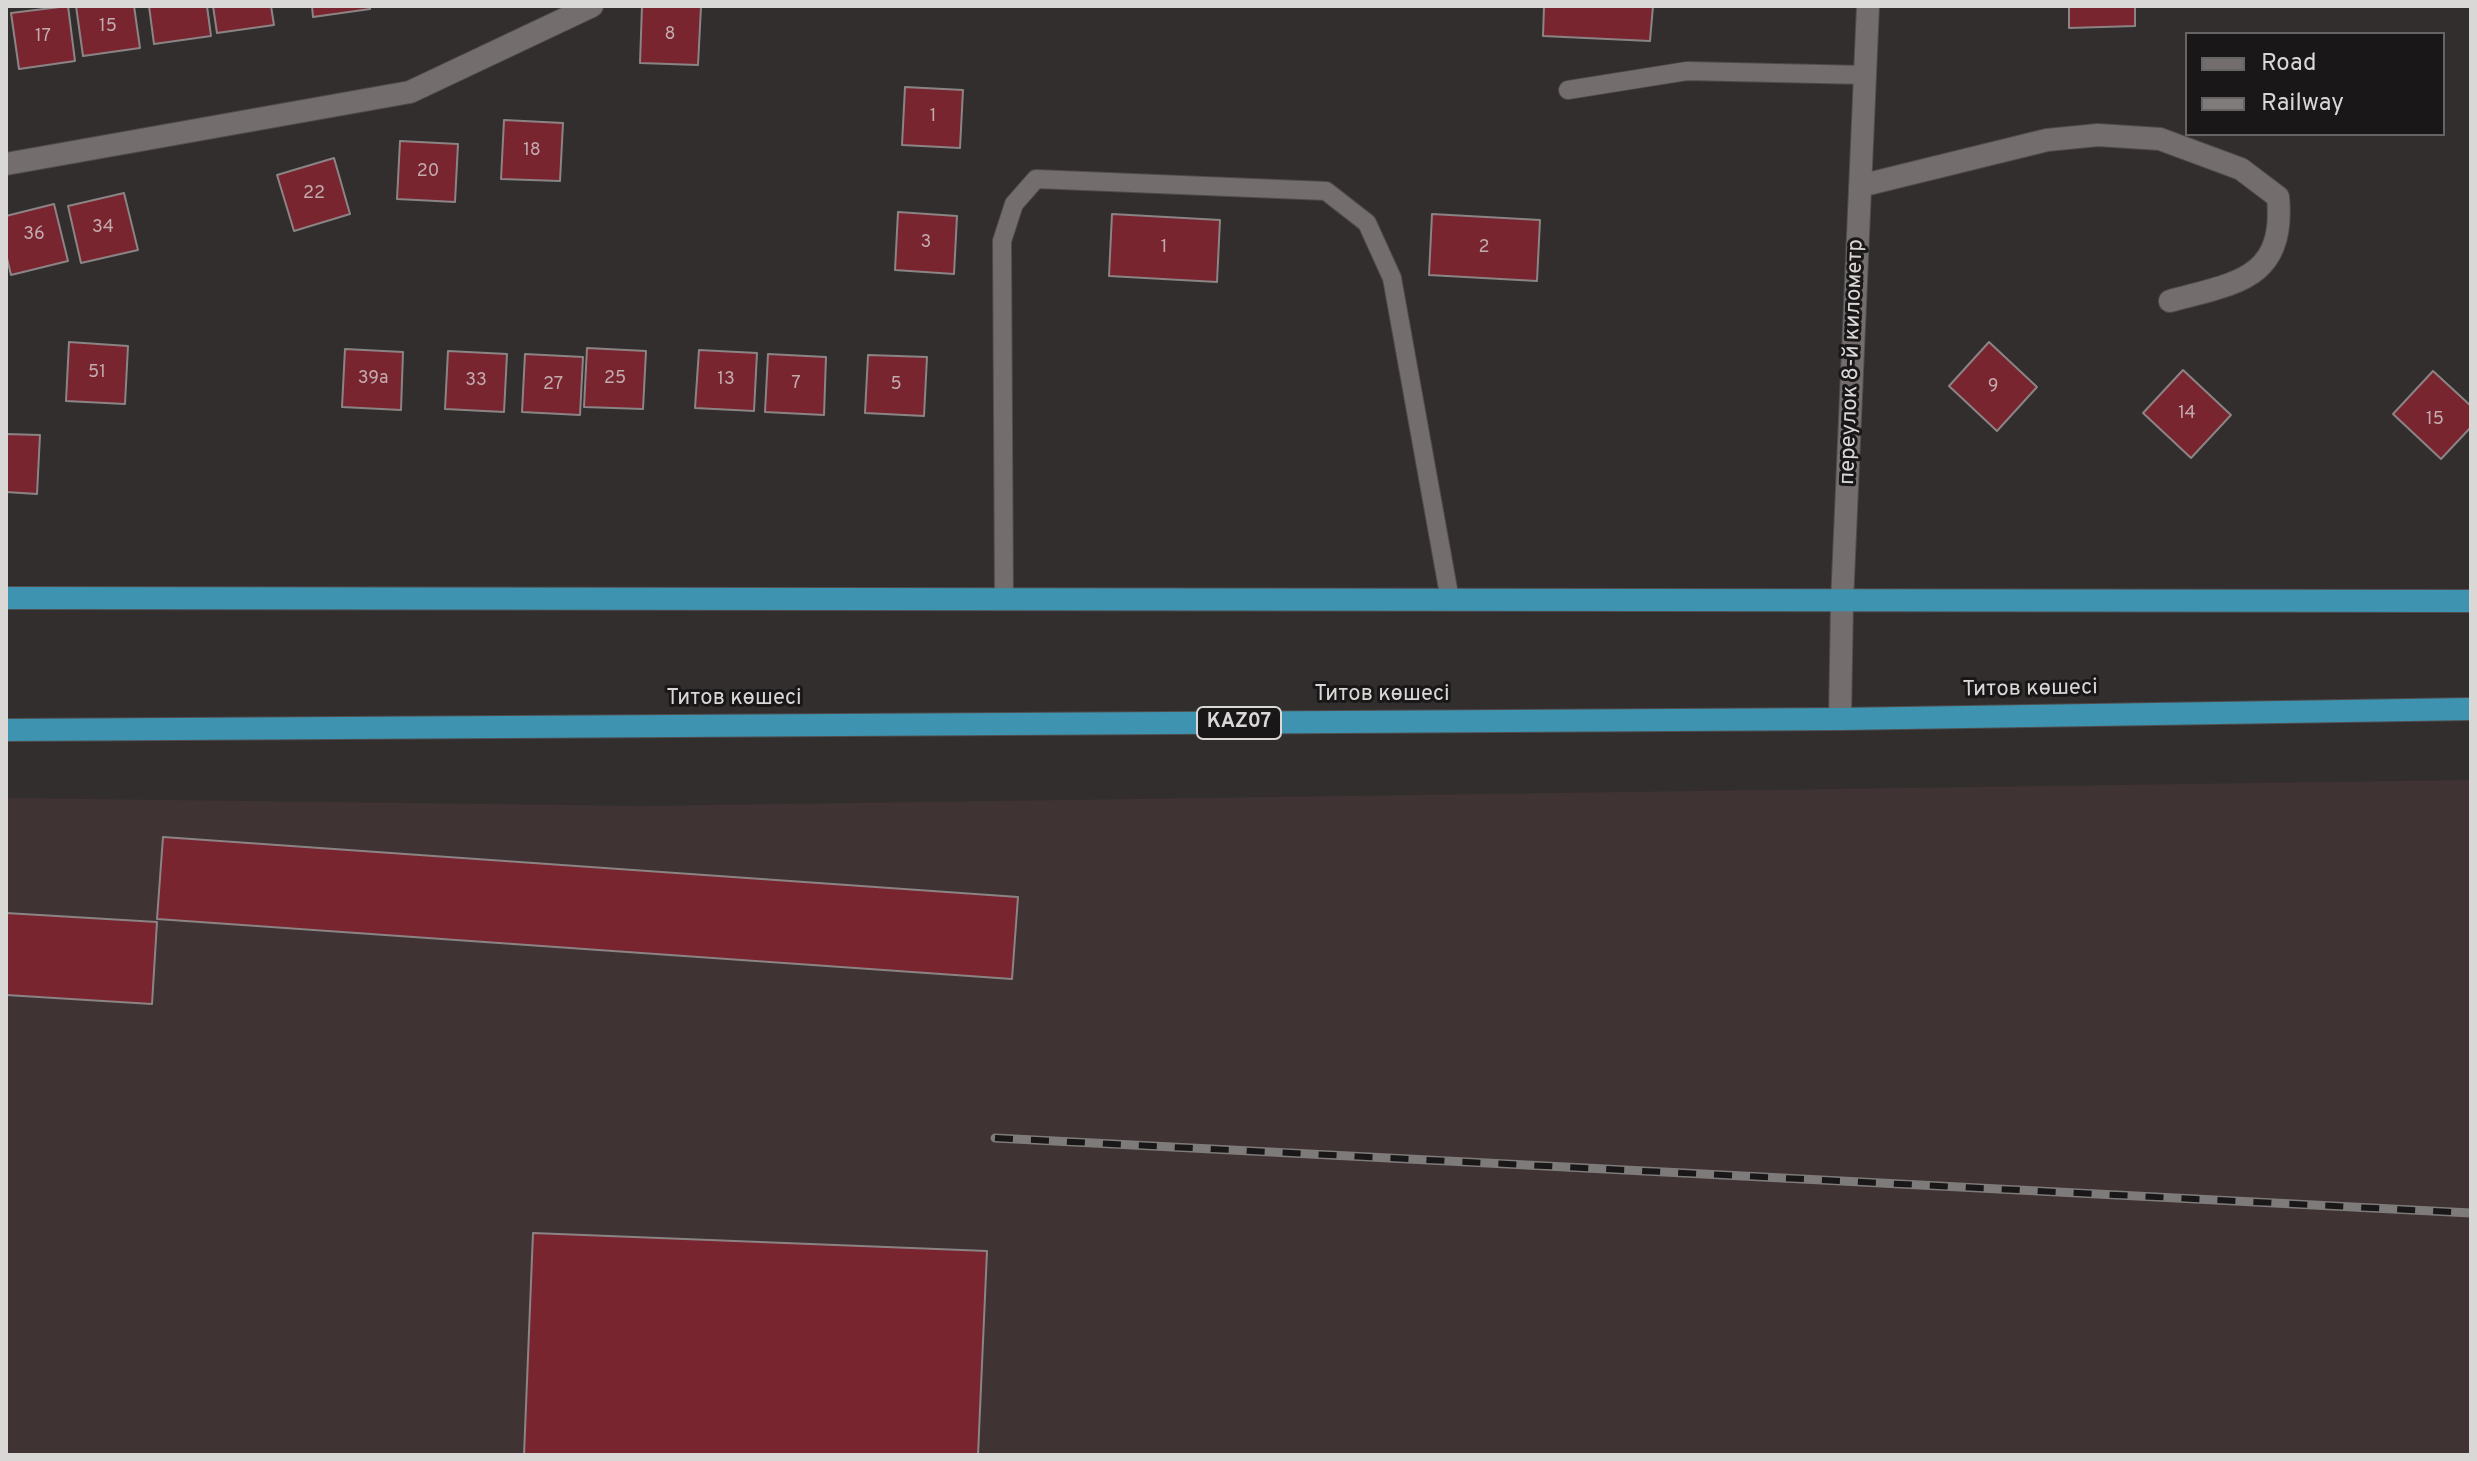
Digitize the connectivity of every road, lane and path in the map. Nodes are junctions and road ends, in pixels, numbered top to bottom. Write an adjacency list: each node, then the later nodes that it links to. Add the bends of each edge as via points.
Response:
1 (592, 6): 5 (street, via 410,92)
2 (1868, 6): 3 (street, переулок 8-й километр)
3 (1865, 75): 4 (lane, via 1687,71); 6 (street, переулок 8-й километр)
4 (1568, 90)
5 (6, 164)
6 (1860, 186): 7 (street, via 2047,140 2098,135 2160,139 2241,169 2278,197 2280,221 2271,256 2241,282); 12 (street, переулок 8-й километр)
7 (2170, 301)
8 (6, 598): 9 (highway)
9 (1004, 599): 10 (highway); 10 (lane, via 1002,241 1014,204 1036,179 1326,191 1367,223 1392,278)
10 (1450, 600): 12 (highway)
11 (2471, 601): 12 (highway)
12 (1842, 602): 14 (street, переулок 8-й километр)
13 (2471, 709): 14 (highway, Титов көшесі / KAZ07)
14 (1840, 719): 15 (highway, Титов көшесі / KAZ07)
15 (6, 730)

